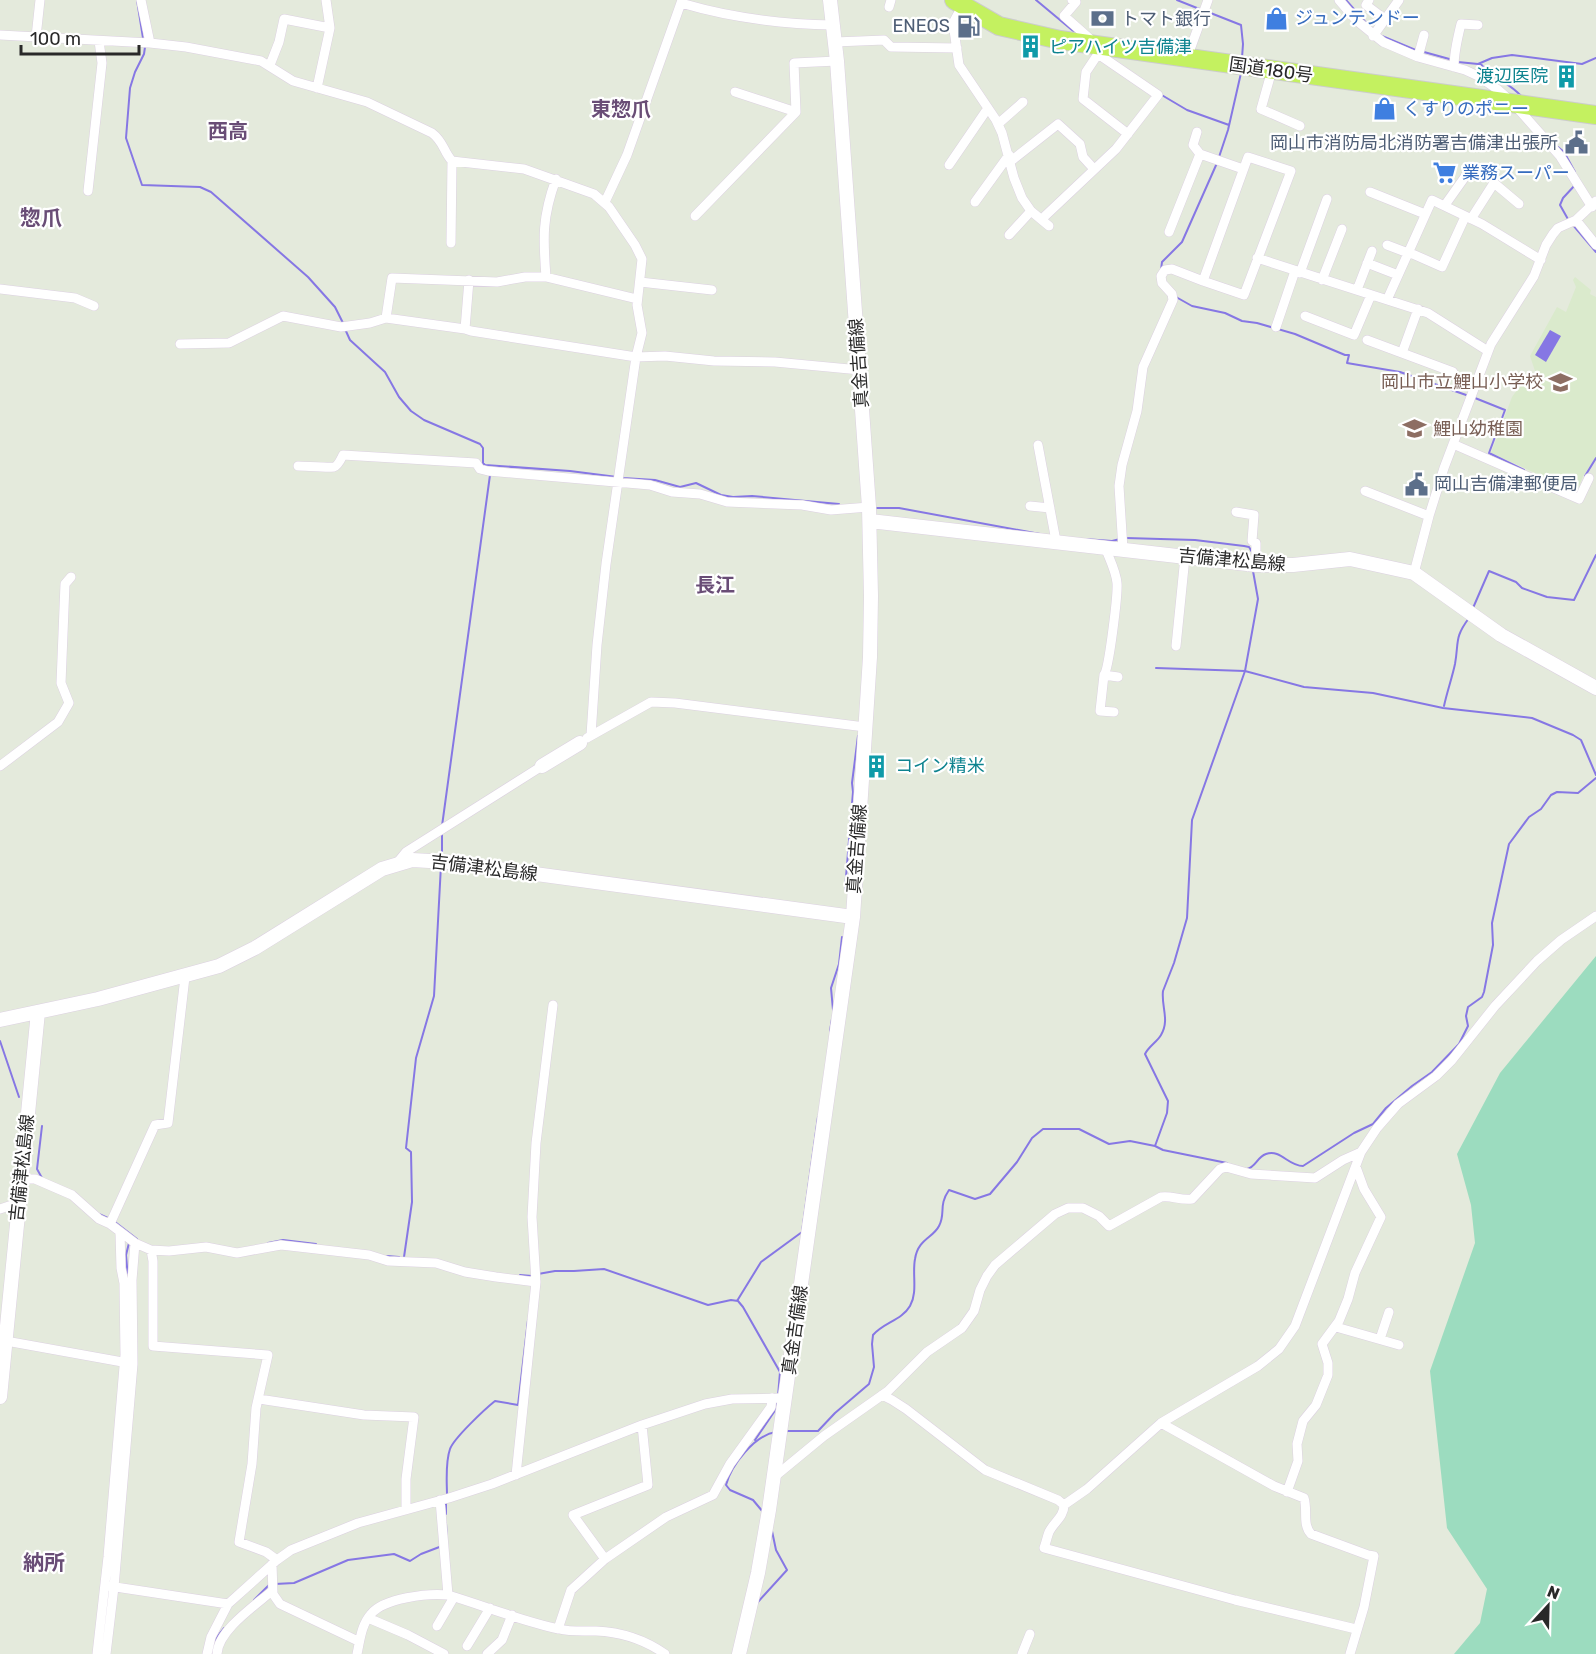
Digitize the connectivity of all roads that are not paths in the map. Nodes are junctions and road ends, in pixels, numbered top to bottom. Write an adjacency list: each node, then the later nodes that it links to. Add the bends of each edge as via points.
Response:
1 (40, 0): 18 (street)
2 (141, 0): 21 (street)
3 (326, 0): 14 (street)
4 (830, 0): 12 (main road, 真金吉備線)
5 (1072, 0): 23 (street, via 1076,2 1064,16)
6 (1208, 0): 25 (street)
7 (1339, 0): 15 (street, via 1356,20)
8 (1369, 0): 15 (street, via 1366,5)
9 (1399, 0): 15 (street)
10 (681, 1): 12 (street, via 718,14 794,24); 52 (street, via 627,155)
11 (959, 3): 22 (street, via 953,23); 23 (highway, 国道180号, via 999,26)
12 (833, 24): 20 (main road, 真金吉備線)
13 (1478, 26): 28 (street, via 1461,24)
14 (330, 28): 27 (street, via 284,19); 30 (street)
15 (1380, 28): 24 (street, via 1395,48)
16 (0, 35): 18 (street)
17 (1424, 35): 24 (street)
18 (36, 37): 19 (street)
19 (99, 41): 21 (street); 49 (street, via 102,63)
20 (835, 42): 22 (street, via 884,40 891,47); 26 (main road, 真金吉備線)
21 (150, 44): 27 (street, via 186,47)
22 (957, 48): 34 (street, via 959,65)
23 (1096, 48): 25 (highway, 国道180号); 40 (street, via 1086,72 1083,99); 40 (street, via 1158,95)
24 (1418, 57): 28 (street)
25 (1187, 58): 29 (highway, 国道180号)
26 (837, 61): 35 (street, via 794,63); 99 (main road, 真金吉備線)
27 (270, 65): 30 (street, via 293,81)
28 (1454, 67): 33 (street, via 1490,83)
29 (1272, 70): 33 (highway, 国道180号); 38 (street, via 1261,109)
30 (317, 88): 43 (street, via 367,102 432,133)
31 (735, 92): 35 (street)
32 (1023, 102): 37 (street)
33 (1513, 103): 36 (highway, 国道180号); 55 (street)
34 (988, 108): 37 (street); 44 (street)
35 (796, 112): 59 (street)
36 (1596, 115)
37 (998, 124): 42 (street)
38 (1300, 126)
39 (1197, 132): 41 (street, via 1193,146)
40 (1128, 134): 46 (street)
41 (1200, 154): 45 (street); 65 (street)
42 (1010, 158): 46 (street, via 1058,124 1080,144 1083,157); 53 (street); 57 (street, via 1014,178)
43 (452, 161): 48 (street, via 524,169); 67 (street)
44 (949, 165)
45 (1243, 169): 72 (street, via 1248,157 1291,171); 80 (street)
46 (1094, 170): 60 (street)
47 (1467, 174): 56 (street)
48 (556, 179): 52 (street); 77 (street, via 547,203 543,232)
49 (88, 190)
50 (1370, 192): 58 (street)
51 (1328, 199): 75 (street)
52 (604, 202): 81 (street, via 641,254)
53 (975, 202)
54 (1519, 204): 61 (street, via 1494,183)
55 (1594, 204): 62 (street)
56 (1445, 205): 58 (street, via 1432,200); 61 (street)
57 (1031, 211): 63 (street); 66 (street)
58 (1425, 214): 71 (street)
59 (695, 216)
60 (1045, 216)
61 (1468, 218): 71 (street, via 1442,267); 73 (street)
62 (1576, 220): 69 (street); 73 (street, via 1558,228)
63 (1049, 226)
64 (1342, 229): 79 (street)
65 (1169, 232)
66 (1009, 235)
67 (451, 243)
68 (1387, 245): 71 (street)
69 (1596, 245)
70 (1372, 251): 74 (street)
71 (1408, 252): 76 (street)
72 (1257, 258): 75 (street); 80 (street, via 1244,295)
73 (1541, 260): 96 (street)
74 (1367, 263): 76 (street); 84 (street)
75 (1298, 272): 79 (street); 92 (street)
76 (1398, 275): 87 (street)
77 (546, 277): 78 (street, via 497,282); 86 (street)
78 (469, 280): 91 (street, via 393,278); 93 (street)
79 (1322, 280): 84 (street)
80 (1203, 281): 114 (street, via 1172,269 1161,276 1173,300 1143,367 1137,411 1122,465 1119,486)
81 (640, 282): 83 (street); 86 (street)
82 (0, 289): 88 (street, via 75,298)
83 (712, 290)
84 (1357, 290): 85 (street)
85 (1371, 295): 87 (street); 90 (street, via 1354,335)
86 (637, 299): 98 (street, via 642,333)
87 (1387, 300): 89 (street)
88 (94, 306)
89 (1418, 309): 96 (street); 97 (street)
90 (1305, 316)
91 (386, 318): 93 (street); 95 (street, via 341,327 283,316 229,343)
92 (1276, 327)
93 (465, 329): 98 (street)
94 (1367, 340): 97 (street)
95 (180, 344)
96 (1488, 351): 101 (street)
97 (1402, 353): 100 (street)
98 (636, 357): 99 (street, via 765,361); 105 (street)
99 (860, 370): 110 (main road, 真金吉備線)
100 (1453, 372)
101 (1453, 444): 104 (street, via 1580,499); 111 (street)
102 (1038, 445): 108 (street)
103 (298, 466): 105 (street, via 331,468 343,455 476,463 488,471)
104 (1589, 478)
105 (617, 483): 110 (street, via 650,485 727,502 793,504); 125 (street)
106 (1365, 492): 111 (street)
107 (1030, 506): 108 (street)
108 (1050, 508): 112 (street)
109 (1236, 512): 116 (street, via 1254,515 1252,541 1256,543)
110 (870, 514): 112 (main road, 吉備津松島線); 124 (main road, 真金吉備線)
111 (1428, 516): 117 (street)
112 (1056, 541): 113 (main road, 吉備津松島線)
113 (1105, 547): 114 (main road, 吉備津松島線); 120 (street, via 1117,583)
114 (1123, 549): 115 (main road, 吉備津松島線)
115 (1185, 557): 116 (main road, 吉備津松島線); 119 (street)
116 (1256, 565): 117 (main road, 吉備津松島線, via 1350,559)
117 (1414, 573): 122 (main road, 吉備津松島線, via 1501,635)
118 (71, 577): 126 (street, via 65,584 61,683 69,703 58,722)
119 (1176, 646)
120 (1104, 675): 121 (street); 123 (street, via 1100,711)
121 (1118, 677)
122 (1596, 688)
123 (1113, 712)
124 (865, 727): 125 (street, via 651,702); 130 (main road, 真金吉備線)
125 (586, 739): 127 (main road)
126 (0, 766)
127 (542, 766): 128 (street, via 406,852)
128 (397, 863): 130 (main road, 吉備津松島線, via 447,862); 131 (main road, 吉備津松島線, via 361,880 242,956)
129 (1596, 916): 135 (street, via 1561,939 1521,977 1444,1068 1384,1118)
130 (853, 917): 152 (main road, 真金吉備線)
131 (185, 977): 133 (main road, 吉備津松島線); 140 (street, via 168,1123 155,1125)
132 (552, 1005): 143 (street, via 533,1187)
133 (38, 1012): 134 (main road, 吉備津松島線); 137 (main road, 吉備津松島線)
134 (0, 1020)
135 (1361, 1152): 136 (street); 150 (street, via 1315,1178 1251,1174 1226,1167 1192,1199 1161,1197 1109,1226 1083,1208 1061,1210 991,1271 966,1324 927,1352)
136 (1356, 1167): 145 (street, via 1381,1217); 154 (street, via 1309,1292 1286,1341 1258,1366)
137 (21, 1179): 138 (main road, 吉備津松島線); 140 (street, via 35,1179 72,1195 99,1219)
138 (18, 1203): 139 (street); 147 (main road, 吉備津松島線)
139 (0, 1209)
140 (111, 1221): 141 (street)
141 (128, 1239): 142 (street); 149 (street, via 132,1280); 149 (street, via 120,1268)
142 (151, 1250): 143 (street, via 206,1247 237,1253 280,1245); 153 (street, via 153,1346 268,1355)
143 (534, 1279): 156 (street)
144 (1389, 1312): 146 (street)
145 (1336, 1327): 146 (street); 158 (street, via 1322,1344 1328,1375 1316,1405 1303,1421 1297,1444 1298,1461)
146 (1380, 1339): 148 (street)
147 (3, 1340): 149 (street); 151 (main road, 吉備津松島線)
148 (1399, 1345)
149 (129, 1363): 164 (street)
150 (882, 1395): 157 (street); 160 (street, via 985,1470)
151 (0, 1397)
152 (778, 1398): 155 (street, via 722,1400); 157 (main road, 真金吉備線, via 781,1431); 162 (street, via 730,1464 713,1495 666,1517)
153 (259, 1399): 161 (street, via 364,1415 414,1417); 163 (street, via 239,1542 266,1552)
154 (1161, 1423): 158 (street); 160 (street)
155 (642, 1425): 156 (street); 162 (street, via 648,1485 573,1515)
156 (516, 1475): 159 (street)
157 (773, 1478): 185 (main road, 真金吉備線, via 758,1573)
158 (1287, 1492): 173 (street, via 1304,1498 1307,1530 1311,1534 1374,1556)
159 (445, 1499): 161 (street); 166 (street, via 444,1545)
160 (1064, 1505): 173 (street, via 1044,1548)
161 (406, 1509): 163 (street, via 330,1533)
162 (605, 1559): 172 (street, via 571,1590)
163 (274, 1562): 165 (street); 167 (street)
164 (109, 1587): 167 (street); 177 (street); 178 (street)
165 (273, 1587): 175 (street, via 280,1604); 180 (street, via 223,1636)
166 (451, 1596): 168 (street); 170 (street, via 415,1595 378,1608); 171 (street)
167 (228, 1604): 179 (street)
168 (490, 1608): 169 (street); 176 (street)
169 (512, 1615): 172 (street); 183 (street, via 502,1640)
170 (368, 1618): 175 (street); 182 (street)
171 (437, 1626)
172 (558, 1629): 184 (street, via 618,1634)
173 (1356, 1629): 187 (street)
174 (1030, 1634): 186 (street)
175 (358, 1641): 181 (street)
176 (467, 1646)
177 (97, 1654)
178 (106, 1654)
179 (207, 1654)
180 (217, 1654)
181 (357, 1654)
182 (444, 1654)
183 (487, 1654)
184 (665, 1654)
185 (739, 1654)
186 (1022, 1654)
187 (1350, 1654)

